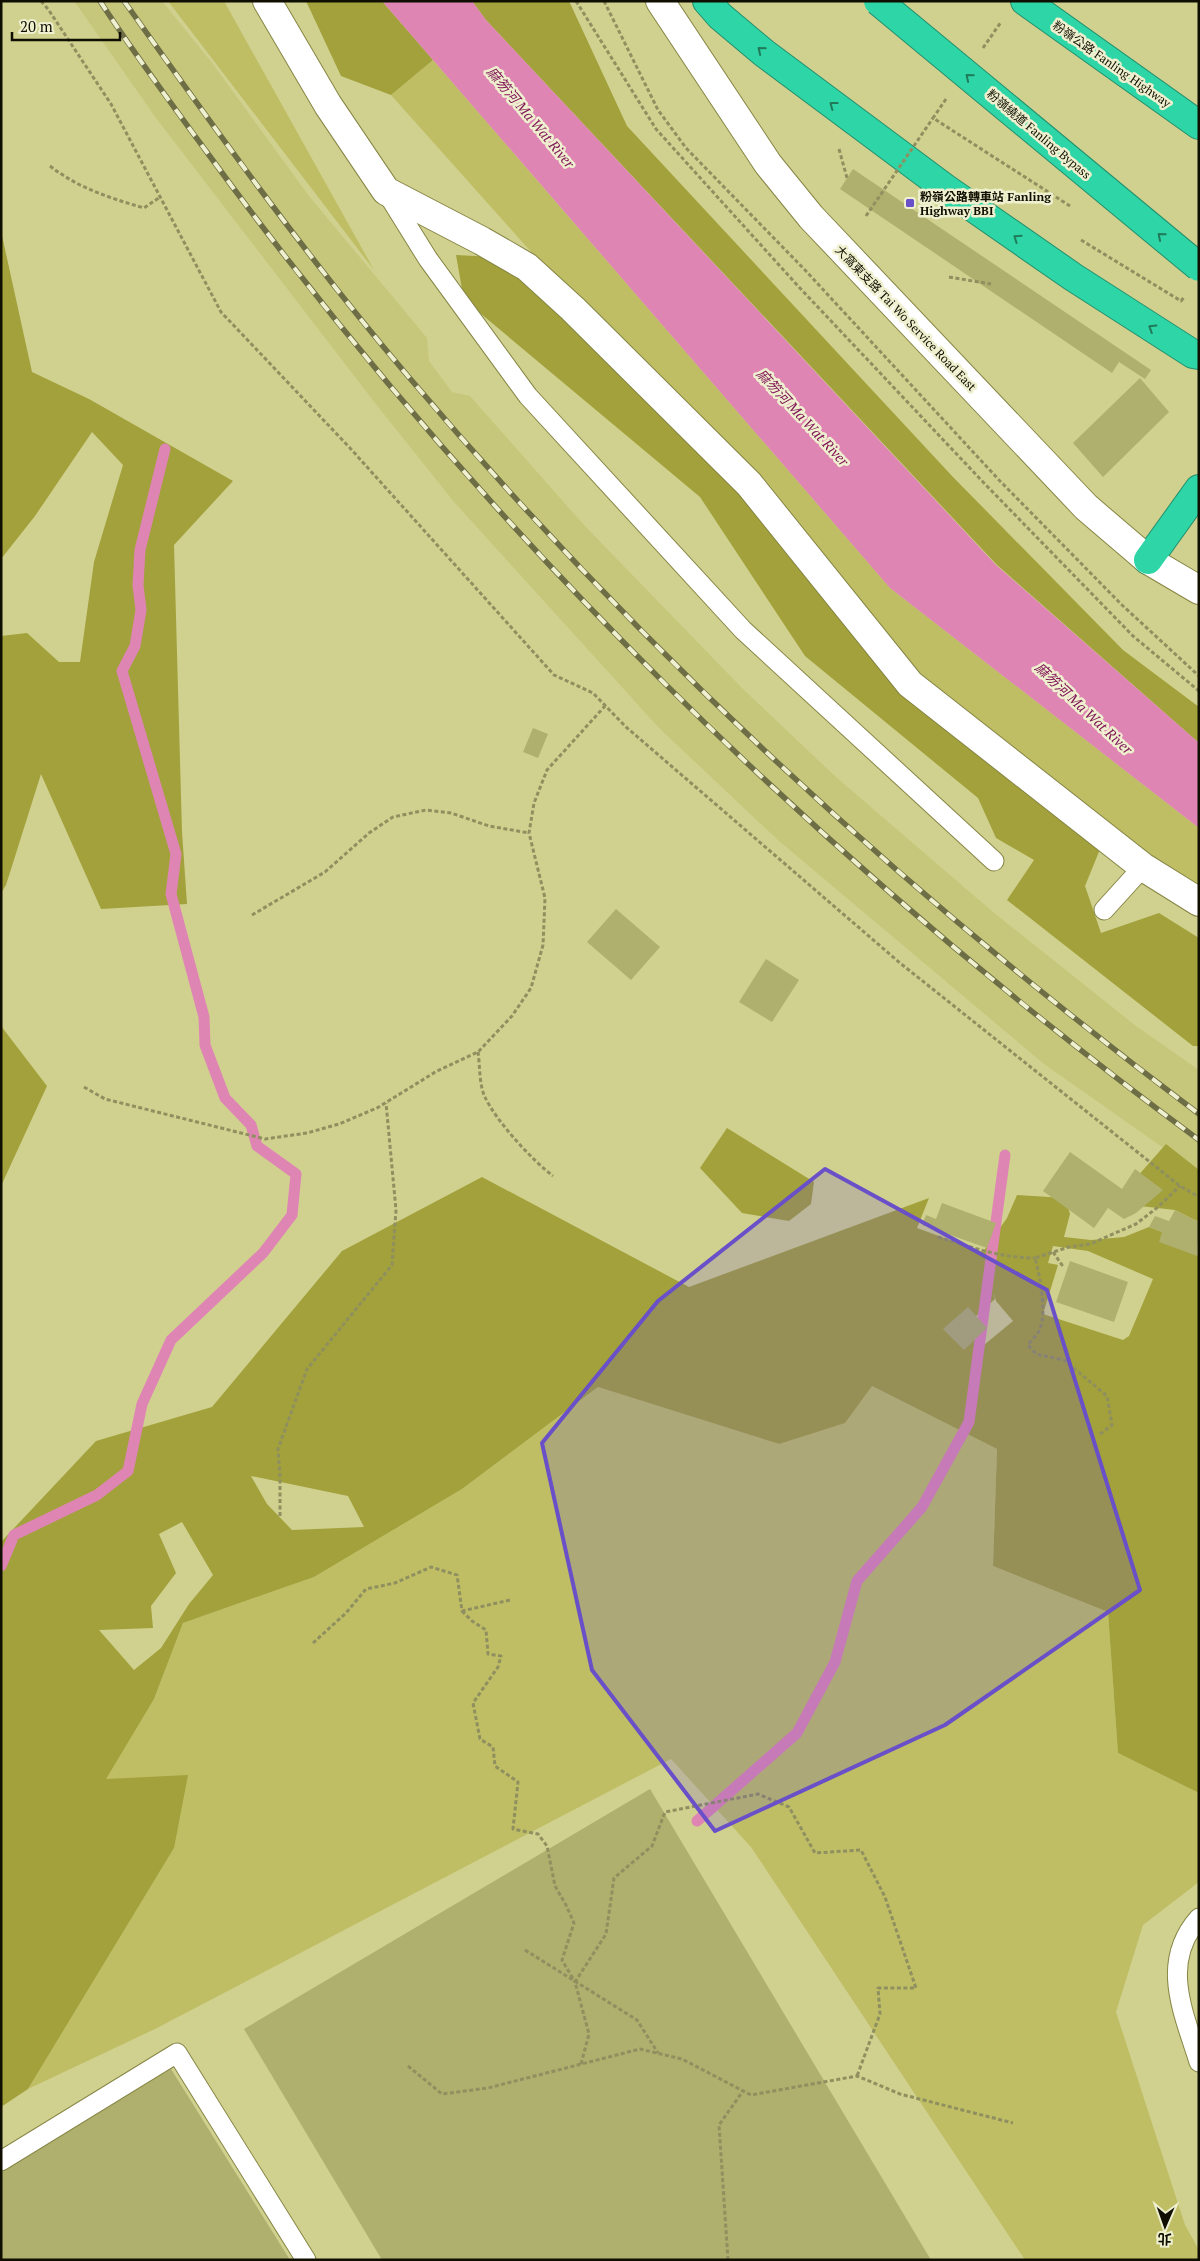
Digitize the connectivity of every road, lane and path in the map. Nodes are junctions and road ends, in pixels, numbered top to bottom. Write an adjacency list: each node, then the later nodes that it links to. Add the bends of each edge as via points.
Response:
1 (41, 1): 13 (path, via 112,104)
2 (267, 1): 12 (street, via 328,105)
3 (576, 1): 23 (path, via 656,129 798,286 1132,636)
4 (604, 1): 22 (path, via 658,110 686,148 805,270 1006,487 1122,605)
5 (660, 1): 20 (street, 大窩東支路 Tai Wo Service Road East, via 768,164 810,217 1086,507)
6 (706, 1): 18 (highway, one-way to 6, via 1073,278 938,182 764,53)
7 (878, 1): 15 (highway, 粉嶺繞道 Fanling Bypass, one-way to 7, bridge)
8 (1025, 1): 10 (highway, 粉嶺公路 Fanling Highway)
9 (933, 118): 14 (path, bridge)
10 (1199, 125)
11 (50, 166): 13 (path, via 102,196 144,208)
12 (386, 191): 26 (lane, via 428,259 528,396 743,630); 27 (street, via 527,267 749,484 910,684)
13 (160, 197): 24 (path, via 221,312 350,448 554,675 592,693)
14 (866, 216)
15 (1199, 268)
16 (949, 277): 17 (path)
17 (992, 284)
18 (1197, 358)
19 (1199, 489): 20 (highway)
20 (1148, 560): 21 (street, 大窩東支路 Tai Wo Service Road East)
21 (1199, 590)
22 (1199, 676)
23 (1199, 691)
24 (605, 706): 25 (path, via 547,770 534,803); 35 (path, via 900,963)
25 (529, 833): 30 (path, via 489,826 452,813 426,810 393,817 369,833 325,872); 31 (path, via 545,898 544,945 532,988 512,1016)
26 (994, 861)
27 (1143, 867): 28 (street); 29 (lane)
28 (1199, 902)
29 (1104, 910)
30 (252, 915)
31 (478, 1052): 33 (path, via 437,1071); 34 (path, via 484,1096 497,1116)
32 (84, 1087): 33 (path, via 105,1099 265,1139 339,1124)
33 (386, 1103): 42 (path, via 396,1210 392,1265 307,1369 278,1449)
34 (552, 1176)
35 (1180, 1186): 36 (path); 38 (path, via 1136,1224 1090,1244)
36 (1199, 1197)
37 (938, 1236): 39 (path, via 984,1252 1013,1258)
38 (1053, 1252): 39 (path); 40 (path)
39 (1035, 1258): 41 (path, via 1041,1280 1040,1328 1028,1345 1036,1354 1064,1360 1107,1396 1112,1425)
40 (1064, 1268)
41 (1100, 1434)
42 (280, 1516)
43 (510, 1600): 44 (path)
44 (462, 1611): 45 (path, via 457,1575 431,1567 395,1583 366,1590); 48 (path, via 486,1630 488,1654 501,1656 498,1667 473,1703 480,1739 493,1747 495,1766 518,1782 513,1829 538,1834 547,1846 555,1886 574,1923 562,1960)
45 (313, 1643)
46 (1199, 1918): 50 (lane, via 1185,1936 1177,1962 1178,1993)
47 (525, 1950): 48 (path)
48 (575, 1982): 49 (path, via 637,2020); 51 (path, via 589,2034); 53 (path, via 606,1934 614,1878 652,1846 665,1812 758,1794 789,1807 815,1853 861,1850 885,1897 916,1988 878,1988 880,2014)
49 (659, 2053): 51 (path, via 640,2049); 54 (path, via 682,2059)
50 (1199, 2062)
51 (581, 2064): 52 (path, via 488,2088 442,2094)
52 (408, 2066)
53 (857, 2076): 54 (path, via 750,2095); 55 (path, via 900,2094)
54 (743, 2091): 58 (path, via 718,2125)
55 (1013, 2123)
56 (1, 2161): 57 (lane, via 177,2052)
57 (306, 2260)
58 (728, 2260)

